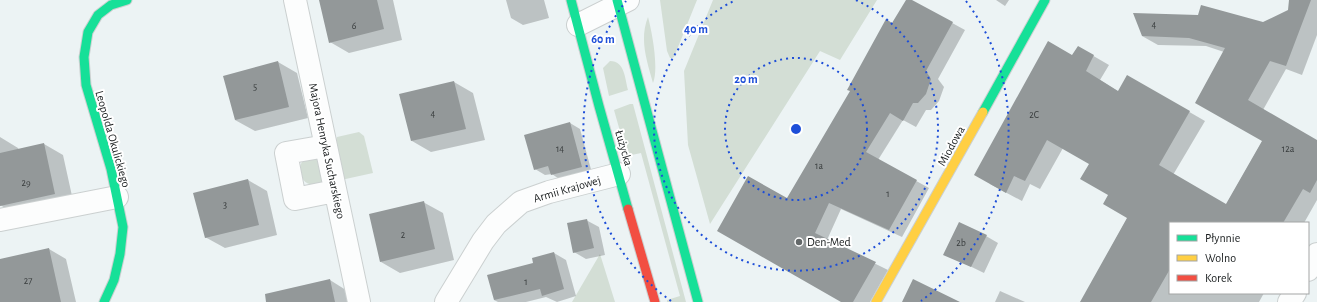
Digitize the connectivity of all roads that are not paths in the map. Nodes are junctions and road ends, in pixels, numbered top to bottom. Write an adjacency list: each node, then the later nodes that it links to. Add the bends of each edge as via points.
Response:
1 (126, 0): 10 (street, Leopolda Okulickiego, via 111,5 98,15 88,32 84,57 86,85)
2 (295, 0): 7 (street, Majora Henryka Sucharskiego)
3 (571, 0): 6 (street, Łużycka)
4 (1045, 0): 19 (street, Miodowa)
5 (621, 2): 6 (street); 18 (street)
6 (578, 25): 8 (street, Łużycka)
7 (326, 146): 9 (street, Majora Henryka Sucharskiego); 9 (street, via 286,153 295,199)
8 (622, 183): 16 (street, Armii Krajowej, via 549,192 520,202 496,224 483,241); 17 (street, Łużycka)
9 (335, 191): 15 (street, Majora Henryka Sucharskiego)
10 (117, 197): 11 (street); 14 (street, Leopolda Okulickiego, via 123,227 120,254 114,280)
11 (0, 220)
12 (1317, 254): 13 (street)
13 (1309, 268)
14 (104, 302)
15 (359, 302)
16 (446, 302)
17 (655, 302)
18 (698, 302)
19 (876, 302)

